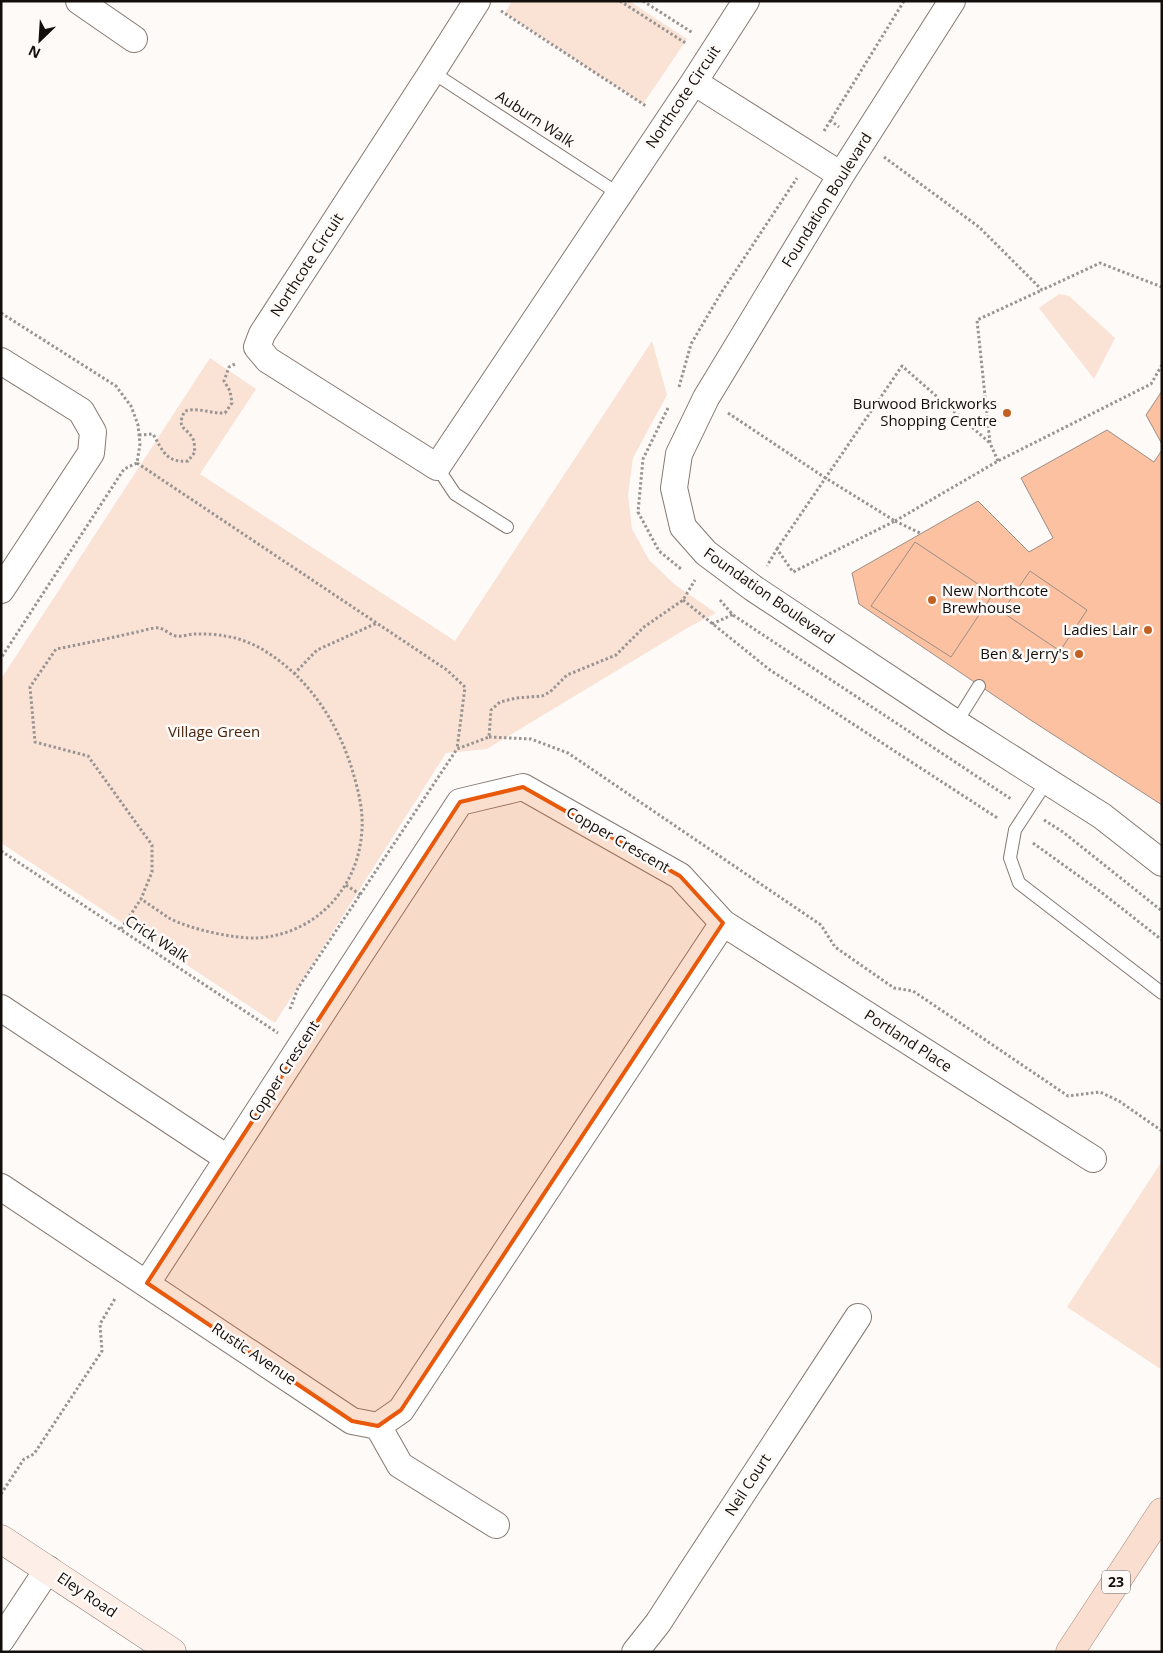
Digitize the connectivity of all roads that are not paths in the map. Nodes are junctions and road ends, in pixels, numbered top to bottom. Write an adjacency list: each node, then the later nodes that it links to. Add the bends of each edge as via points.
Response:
1 (79, 1): 5 (street)
2 (746, 1): 7 (street, Northcote Circuit)
3 (952, 1): 8 (street, Foundation Boulevard)
4 (488, 5): 6 (street, Northcote Circuit)
5 (134, 39)
6 (432, 72): 9 (lane, Auburn Walk); 11 (street, Northcote Circuit, via 262,334 257,347 268,360)
7 (694, 82): 8 (street); 9 (street, Northcote Circuit)
8 (841, 175): 15 (street, Foundation Boulevard, via 706,398 679,454 674,488 683,528 706,553 753,588)
9 (619, 194): 11 (street, Northcote Circuit)
10 (1, 361): 13 (street, via 81,411 93,432 91,453)
11 (437, 467): 12 (lane, via 455,494)
12 (507, 527)
13 (1, 590)
14 (979, 686): 15 (lane)
15 (956, 723): 16 (street, Foundation Boulevard)
16 (1047, 781): 17 (street, Foundation Boulevard, via 1102,816); 19 (lane, via 1014,830 1010,858 1019,883)
17 (1162, 863)
18 (723, 923): 21 (street, Copper Crescent, via 680,876 523,787 460,802); 22 (street, Portland Place); 26 (street, via 401,1410)
19 (1162, 993)
20 (1, 1008): 21 (street)
21 (228, 1158): 24 (street, Copper Crescent)
22 (1093, 1159)
23 (1, 1186): 24 (street, Rustic Avenue)
24 (147, 1283): 26 (street, Rustic Avenue, via 352,1421)
25 (858, 1317): 33 (street, Neil Court, via 658,1622)
26 (378, 1426): 28 (street, via 400,1465)
27 (1162, 1512): 34 (main road, 23)
28 (496, 1525)
29 (1, 1539): 30 (main road, Eley Road)
30 (48, 1569): 31 (street); 32 (main road, Eley Road)
31 (1, 1640)
32 (172, 1652)
33 (635, 1652)
34 (1070, 1652)

